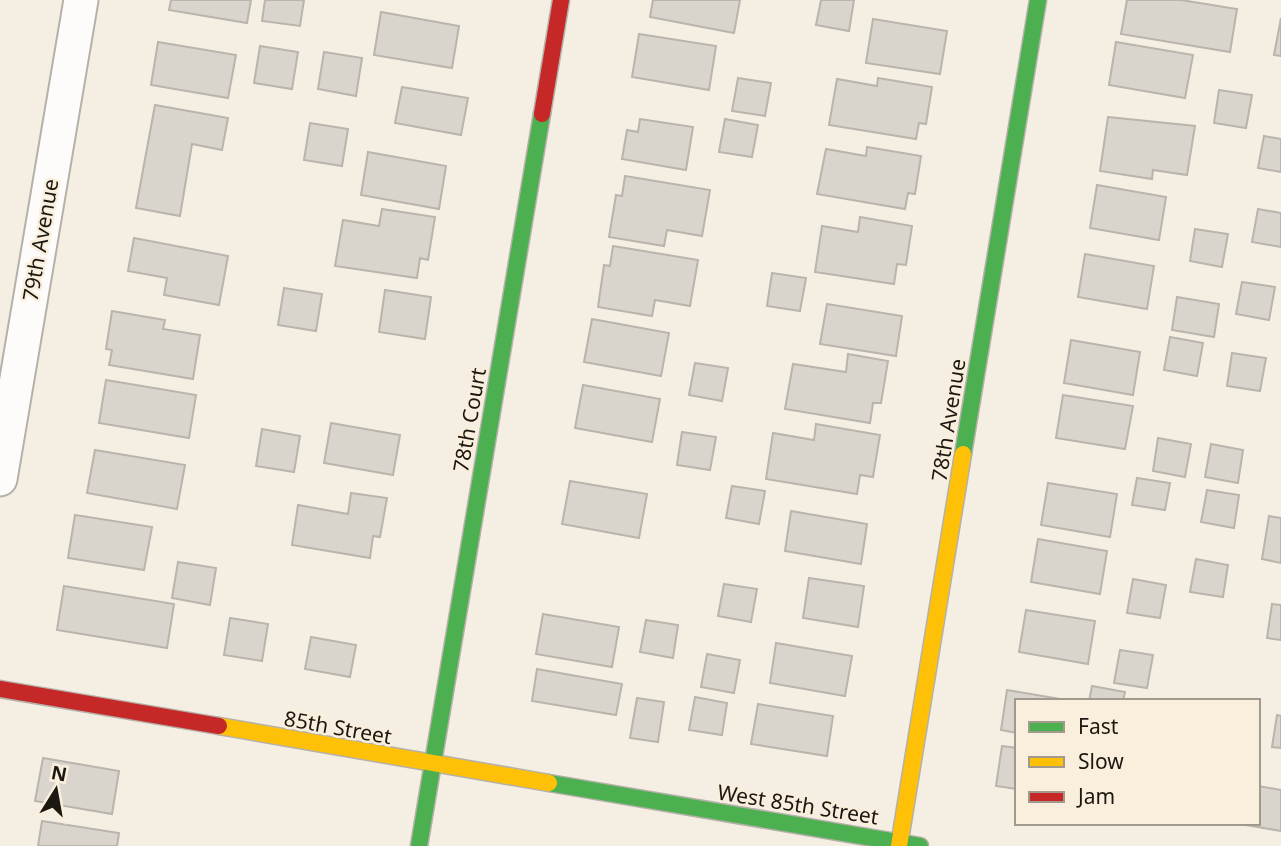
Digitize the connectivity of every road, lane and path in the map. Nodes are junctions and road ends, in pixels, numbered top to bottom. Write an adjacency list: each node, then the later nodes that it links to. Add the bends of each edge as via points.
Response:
1 (81, 0): 4 (street, 79th Avenue)
2 (561, 0): 6 (street, 78th Court)
3 (1038, 0): 8 (street, 78th Avenue)
4 (0, 479)
5 (0, 689): 6 (street, 85th Street)
6 (433, 764): 7 (street, 85th Street); 9 (street, 78th Court)
7 (668, 804): 8 (street, West 85th Street)
8 (900, 844): 10 (street, West 85th Street)
9 (419, 846)
10 (920, 846)

